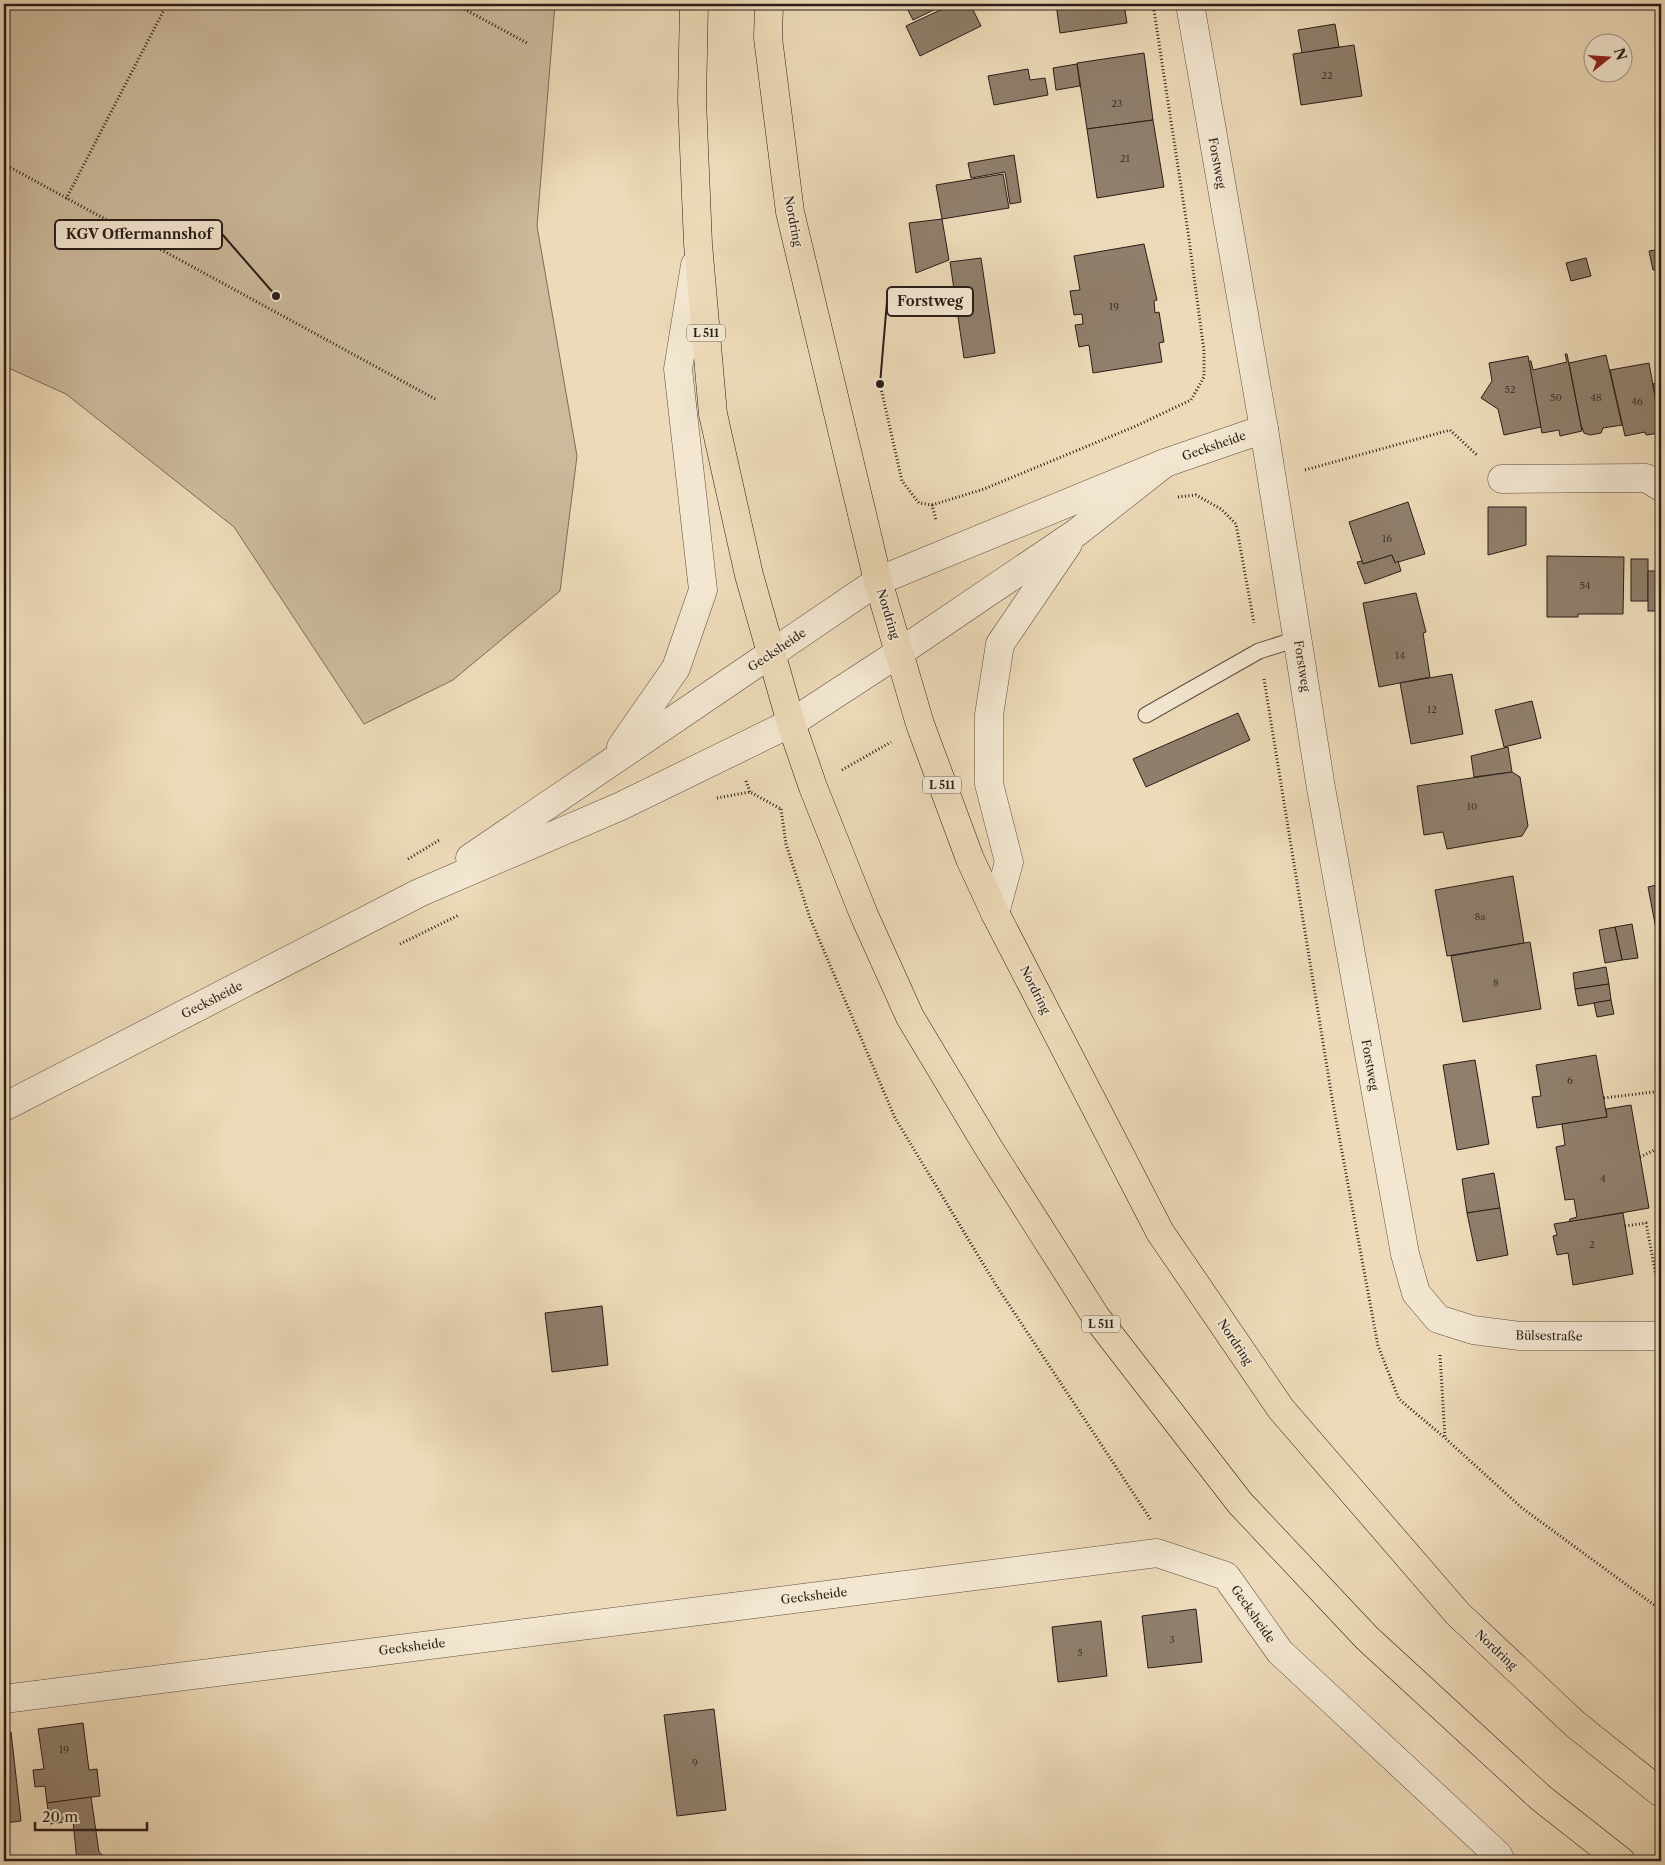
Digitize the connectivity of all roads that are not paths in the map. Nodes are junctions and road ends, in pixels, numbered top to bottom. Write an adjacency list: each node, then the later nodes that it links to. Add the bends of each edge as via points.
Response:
1 (694, 4): 4 (main road, L 511, via 692,100)
2 (769, 4): 10 (main road, Nordring / L 511, via 768,38 790,212)
3 (1190, 4): 5 (street, Forstweg)
4 (698, 244): 13 (main road, L 511, via 712,414 749,575); 16 (street, via 678,369 703,590 676,668)
5 (1264, 429): 6 (street, Gecksheide); 11 (street, Forstweg)
6 (1165, 463): 9 (street, Gecksheide); 10 (street, Gecksheide)
7 (1502, 479): 8 (street, via 1646,478)
8 (1661, 487)
9 (1076, 532): 12 (street, Gecksheide); 18 (street, via 1000,644 989,715 989,784 1009,862)
10 (878, 581): 12 (main road, Nordring / L 511); 13 (street, Gecksheide)
11 (1297, 639): 14 (lane, via 1259,651); 20 (street, Forstweg, via 1350,959 1405,1254 1416,1293)
12 (900, 652): 15 (street, Gecksheide); 18 (main road, Nordring / L 511, via 920,724 970,860)
13 (771, 654): 15 (main road, L 511); 16 (street, Gecksheide)
14 (1146, 715)
15 (791, 723): 17 (street, Gecksheide, via 621,806); 25 (main road, L 511, via 864,915 910,1017 1096,1317 1240,1503 1367,1638 1541,1798)
16 (612, 760): 17 (street, Gecksheide)
17 (419, 893): 19 (street, Gecksheide)
18 (996, 913): 23 (main road, Nordring / L 511, via 1160,1232 1281,1409 1458,1614 1575,1724)
19 (4, 1107)
20 (1438, 1319): 21 (street, Bülsestraße, via 1472,1330 1520,1336)
21 (1661, 1336)
22 (4, 1699): 24 (street, Gecksheide, via 1157,1553 1226,1576 1280,1652)
23 (1661, 1794)
24 (1501, 1861)
25 (1621, 1861)

